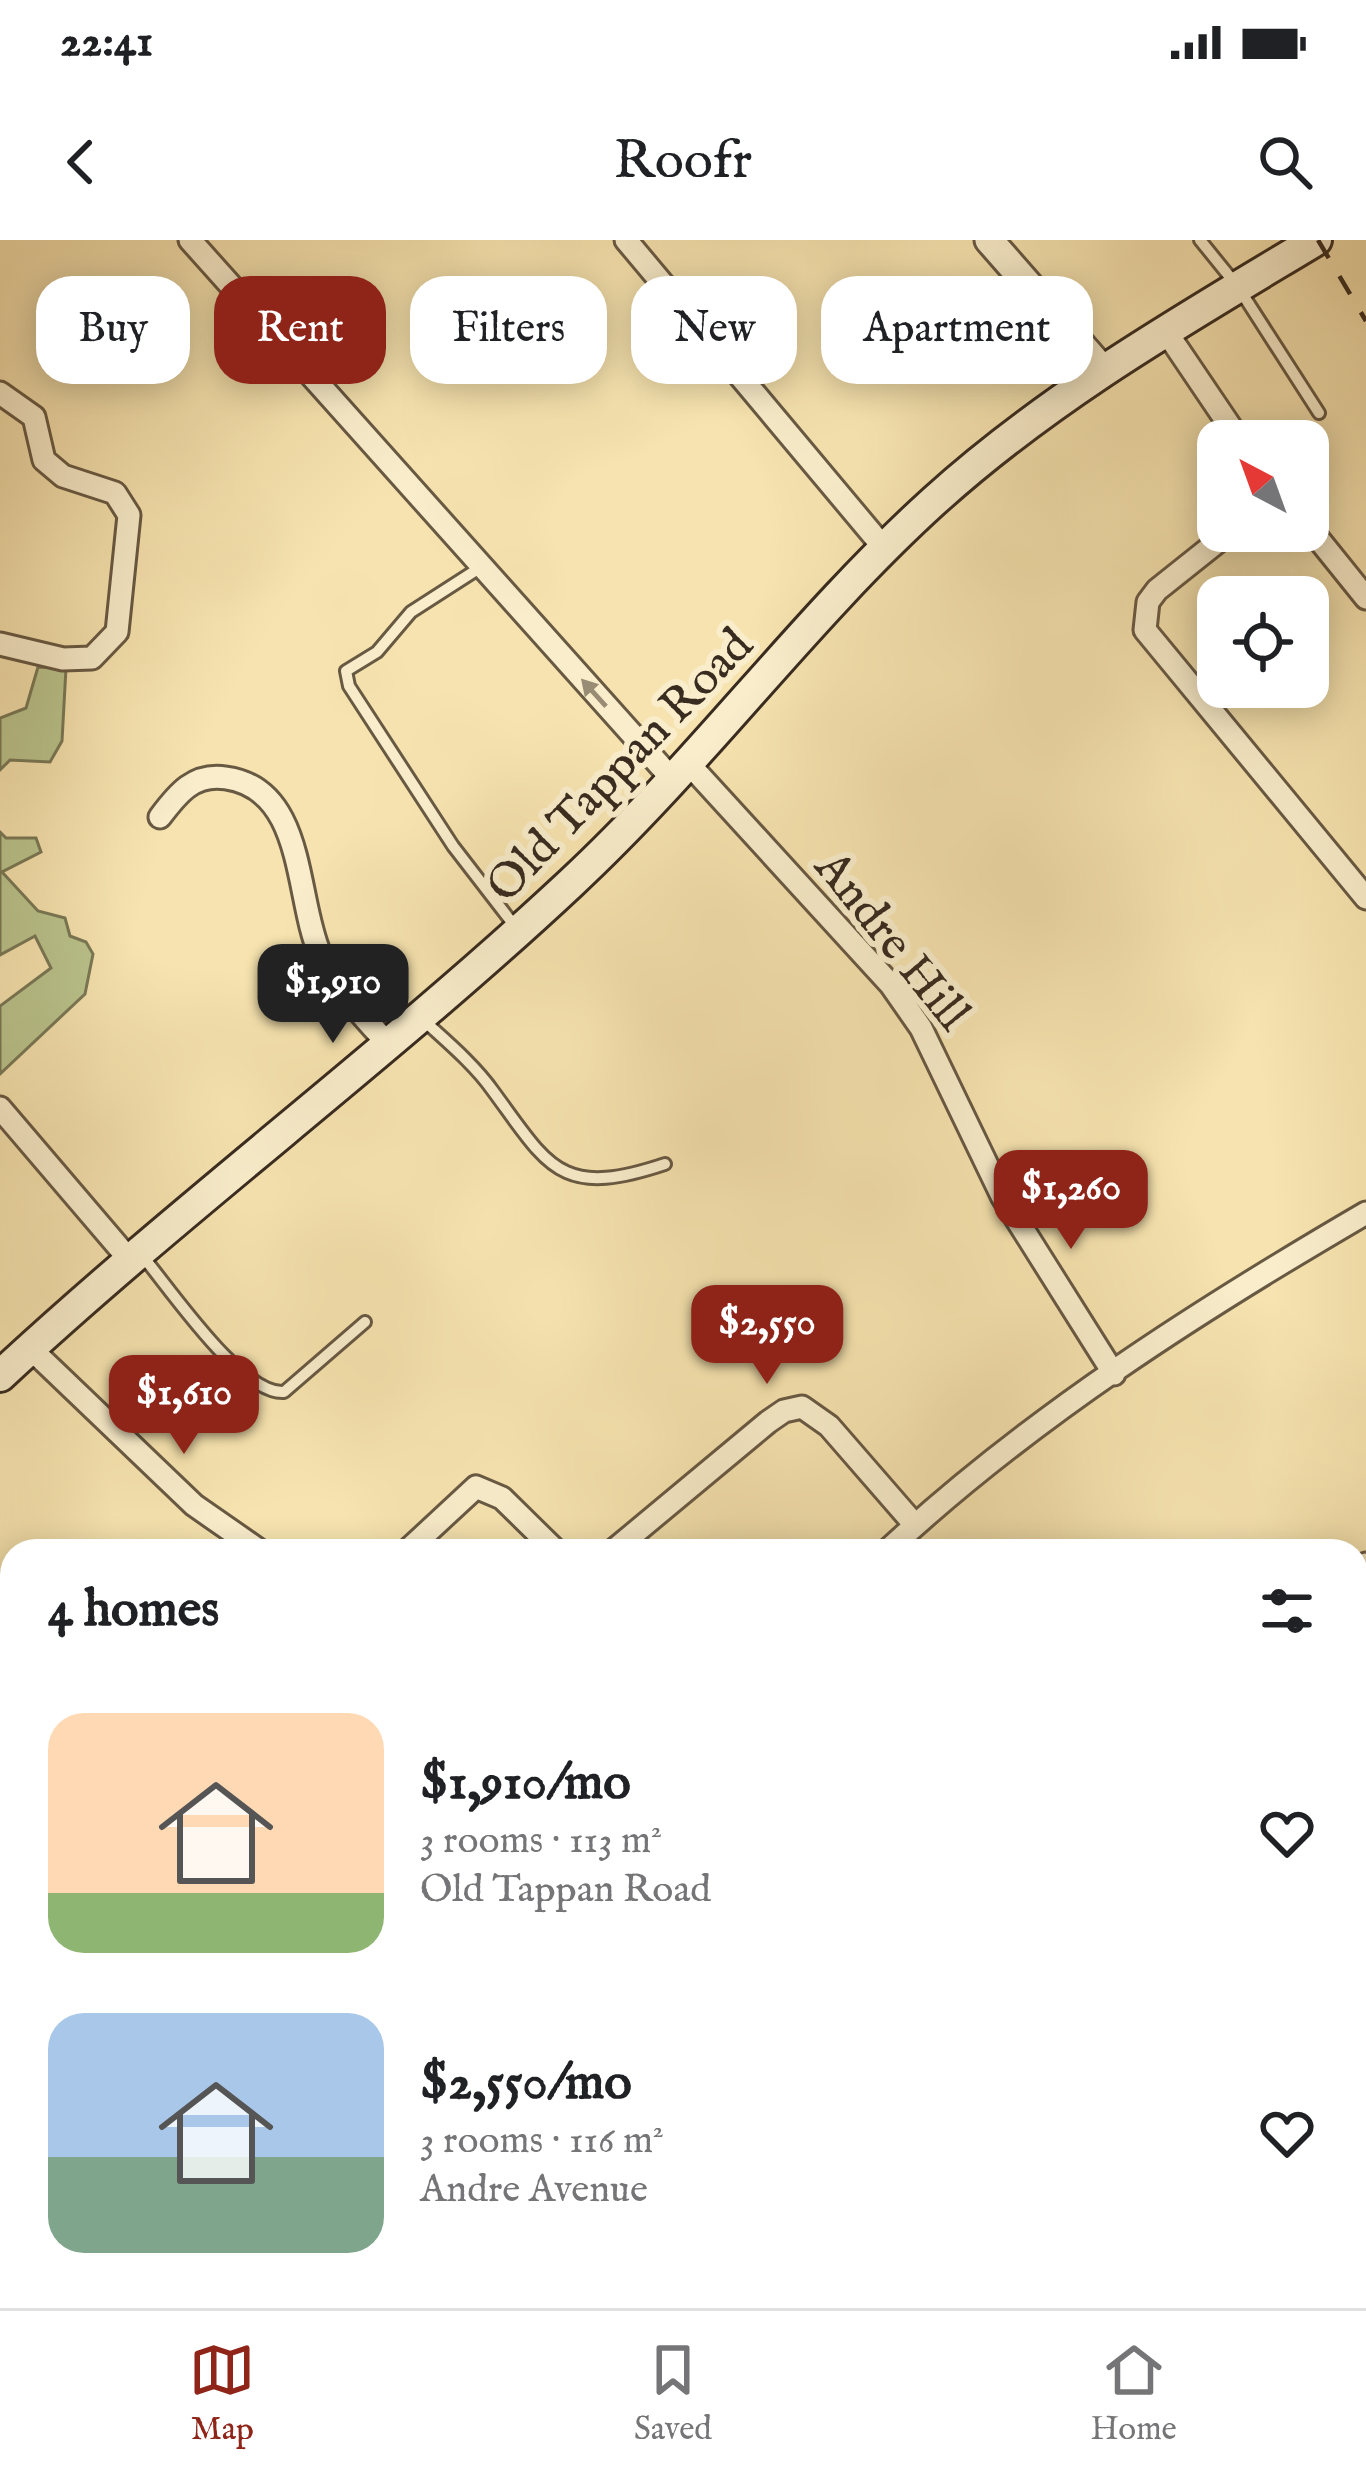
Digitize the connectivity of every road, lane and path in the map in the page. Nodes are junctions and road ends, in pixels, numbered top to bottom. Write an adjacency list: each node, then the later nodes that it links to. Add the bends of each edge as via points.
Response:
1 (190, 240): 15 (street, Andre Hill)
2 (626, 240): 12 (street)
3 (989, 240): 8 (street)
4 (1200, 240): 6 (lane)
5 (1316, 240): 6 (main road, Old Tappan Road)
6 (1238, 287): 7 (main road, Old Tappan Road); 10 (lane)
7 (1165, 330): 8 (main road, Old Tappan Road); 11 (street)
8 (1102, 370): 12 (main road, Old Tappan Road, via 986,456)
9 (0, 393): 17 (street, via 34,417 44,460 63,476 115,493 129,515 117,632 92,658)
10 (1319, 413)
11 (1226, 420)
12 (884, 548): 18 (main road, Old Tappan Road)
13 (1204, 552): 20 (street, via 1156,590 1145,630)
14 (1329, 552): 16 (street)
15 (481, 567): 18 (street, Andre Hill, one-way to 15); 21 (lane, via 411,612 377,652 346,671 453,846)
16 (1366, 598)
17 (0, 644)
18 (681, 772): 21 (main road, Old Tappan Road); 30 (street, Andre Hill, via 891,985 921,1028 1002,1196)
19 (160, 817): 23 (street, via 181,789 208,775 243,780 269,799 287,828 318,950 337,986)
20 (1366, 898)
21 (519, 931): 22 (main road, Old Tappan Road)
22 (418, 1016): 23 (main road, Old Tappan Road); 25 (lane, via 490,1086 544,1162 622,1178)
23 (387, 1043): 27 (main road, Old Tappan Road)
24 (0, 1108): 27 (street)
25 (665, 1164)
26 (1366, 1214): 30 (street, via 1198,1313)
27 (133, 1254): 28 (lane, via 244,1376 270,1393 284,1392); 29 (main road, Old Tappan Road)
28 (365, 1322)
29 (10, 1362): 32 (street)
30 (1114, 1374): 31 (street)
31 (915, 1525): 35 (street, via 829,1426 802,1408 768,1422); 36 (street)
32 (243, 1539)
33 (420, 1539): 34 (street, via 476,1487 502,1498)
34 (544, 1539)
35 (627, 1539)
36 (899, 1539)

